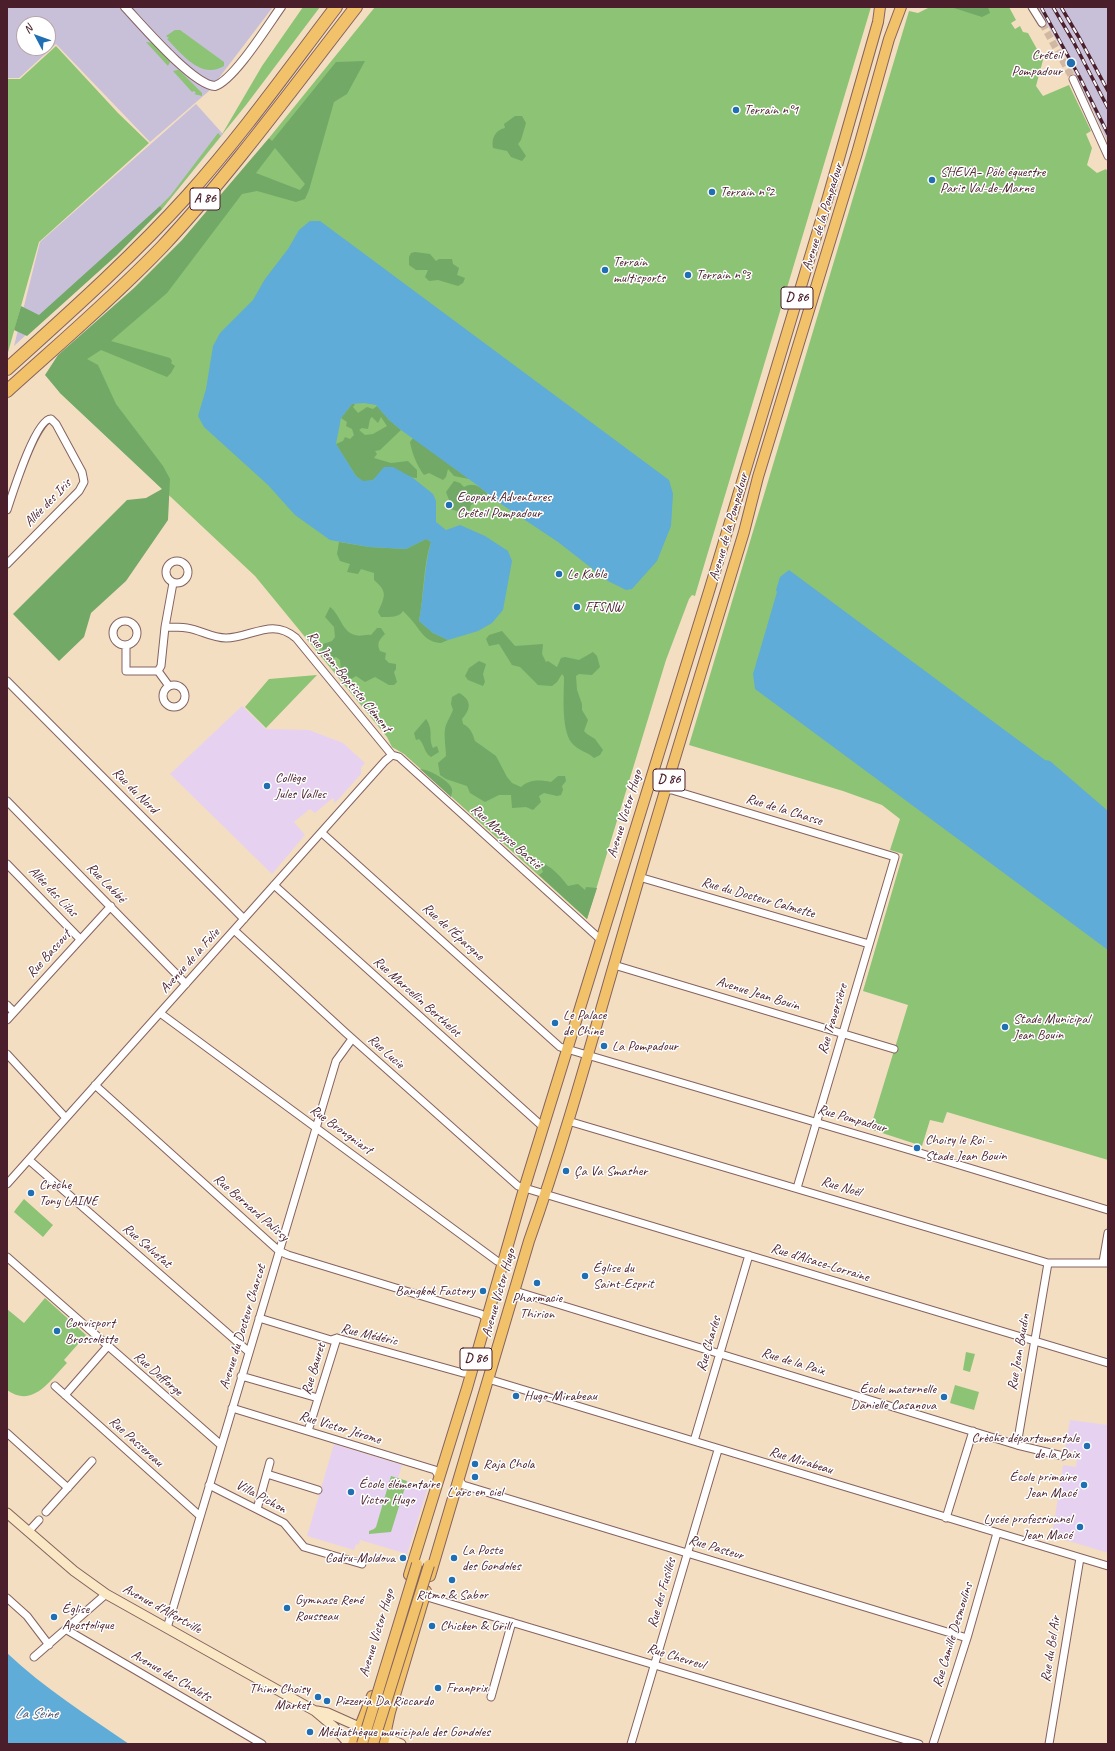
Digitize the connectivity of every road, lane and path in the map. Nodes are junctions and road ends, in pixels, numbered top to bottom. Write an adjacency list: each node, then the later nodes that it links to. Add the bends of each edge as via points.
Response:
1 (125, 7): 2 (street, via 204,83 215,86 222,83 237,67)
2 (281, 7)
3 (336, 7): 11 (highway, A 86, via 224,153 189,194 123,262)
4 (356, 7): 12 (highway, A 86, via 204,200 161,248)
5 (880, 7): 16 (main road, Avenue de la Pompadour / D 86, via 878,22 828,197)
6 (901, 7): 17 (main road, Avenue de la Pompadour / D 86, via 889,39)
7 (1032, 7): 8 (street)
8 (1042, 23)
9 (1073, 79): 10 (street)
10 (1108, 156)
11 (7, 369)
12 (7, 391)
13 (7, 510): 14 (street, Allée des Iris, via 35,438 43,423 51,419 82,472 84,482 79,491)
14 (7, 564)
15 (174, 583): 18 (street)
16 (710, 588): 35 (main road, Avenue Victor Hugo / D 86)
17 (724, 596): 24 (main road, Avenue Victor Hugo / D 86)
18 (166, 627): 20 (street, via 161,666); 23 (street, Rue Jean-Baptiste Clément, via 188,628 212,637 228,638 267,629 286,631 296,638)
19 (126, 645): 20 (street, via 126,671)
20 (158, 671): 22 (street)
21 (7, 681): 32 (street, Rue du Nord)
22 (169, 686)
23 (392, 755): 26 (street, Avenue de la Folie); 35 (street, Rue Maryse Bastié, via 400,757)
24 (666, 790): 27 (street, Rue de la Chasse); 29 (main road, Avenue Victor Hugo / D 86)
25 (7, 801): 31 (street, Rue Labbé)
26 (322, 833): 30 (street, Avenue de la Folie); 45 (street, Rue de l'Épargne, via 560,1047)
27 (895, 857): 36 (street, Rue Traversière)
28 (7, 864): 34 (street, Allée des Lilas)
29 (639, 877): 36 (street, Rue du Docteur Calmette); 37 (main road, Avenue Victor Hugo / D 86)
30 (274, 885): 32 (street, Avenue de la Folie); 53 (street, Rue Marcellin Berthelot)
31 (111, 906): 34 (street, Rue Bascout); 38 (street, Rue Labbé)
32 (244, 919): 33 (street, Avenue de la Folie)
33 (234, 930): 38 (street, Avenue de la Folie); 44 (street, Rue Lucie)
34 (80, 939): 40 (street, Rue Bascout)
35 (601, 940): 45 (main road, Avenue Victor Hugo / D 86)
36 (869, 944): 43 (street, Rue Traversière)
37 (614, 964): 43 (street, Avenue Jean Bouin); 48 (main road, Avenue Victor Hugo / D 86)
38 (186, 984): 41 (street, Avenue de la Folie)
39 (7, 1005): 40 (street)
40 (14, 1012): 42 (street, Rue Bascout)
41 (160, 1013): 49 (street, Avenue de la Folie); 54 (street, Rue Brongniart)
42 (7, 1020)
43 (842, 1033): 46 (street, Avenue Jean Bouin); 52 (street, Rue Traversière)
44 (352, 1039): 54 (street, Avenue du Docteur Charcot, via 336,1061); 58 (street, Rue Lucie, via 512,1183)
45 (568, 1049): 48 (street); 53 (main road, Avenue Victor Hugo / D 86)
46 (894, 1049)
47 (7, 1054): 50 (street)
48 (588, 1054): 51 (main road, Avenue Victor Hugo / D 86); 52 (street, Rue Pompadour)
49 (96, 1085): 50 (street, Avenue de la Folie); 62 (street, Rue Bernard Palissy)
50 (66, 1118): 55 (street, Avenue de la Folie)
51 (568, 1121): 57 (street, Rue Noël); 59 (main road, Avenue Victor Hugo / D 86)
52 (816, 1122): 57 (street, Rue Traversière); 60 (street, Rue Pompadour)
53 (543, 1127): 58 (main road, Avenue Victor Hugo / D 86)
54 (316, 1128): 62 (street, Avenue du Docteur Charcot); 65 (street, Rue Brongniart, via 498,1261)
55 (29, 1160): 56 (street, Avenue de la Folie); 74 (street, Rue Salvetat)
56 (7, 1184)
57 (797, 1188): 66 (street, Rue Noël)
58 (524, 1189): 59 (street, Rue d'Alsace-Lorraine); 65 (main road, Avenue Victor Hugo / D 86)
59 (546, 1194): 63 (street, Rue d'Alsace-Lorraine); 68 (main road, Avenue Victor Hugo / D 86)
60 (1108, 1210)
61 (1108, 1233): 67 (street)
62 (279, 1251): 69 (street, Avenue du Docteur Charcot); 70 (street, Rue Bernard Palissy, via 481,1314)
63 (749, 1255): 72 (street, Rue d'Alsace-Lorraine); 75 (street, Rue Charles)
64 (7, 1258): 73 (street, Rue Defforge)
65 (506, 1258): 70 (main road, Avenue Victor Hugo / D 86)
66 (1048, 1263): 67 (street, Rue Noël); 72 (street, Rue Jean Baudin)
67 (1106, 1263)
68 (515, 1291): 75 (street, Rue de la Paix); 79 (main road, Avenue Victor Hugo / D 86)
69 (259, 1318): 71 (street, Rue Médéric, via 331,1340); 74 (street, Avenue du Docteur Charcot)
70 (488, 1319): 77 (main road, Avenue Victor Hugo / D 86)
71 (337, 1338): 77 (street, Rue Médéric, via 463,1373); 82 (street, Rue Bauret)
72 (1034, 1341): 76 (street, Rue d'Alsace-Lorraine); 89 (street, Rue Jean Baudin)
73 (107, 1347): 81 (street); 88 (street, Rue Defforge)
74 (249, 1352): 78 (street, Avenue du Docteur Charcot)
75 (720, 1353): 85 (street, Rue de la Paix); 87 (street, Rue Charles)
76 (1108, 1363)
77 (473, 1368): 95 (main road, Avenue Victor Hugo / D 86)
78 (241, 1376): 82 (street); 83 (street, Avenue du Docteur Charcot)
79 (488, 1379): 87 (street, Rue Mirabeau); 96 (main road, Avenue Victor Hugo / D 86)
80 (56, 1386): 81 (street, Rue Passereau)
81 (65, 1395): 103 (street, Rue Passereau)
82 (318, 1398): 84 (street, Rue Bauret)
83 (232, 1408): 84 (street, Rue Victor Jérome); 88 (street, Avenue du Docteur Charcot)
84 (308, 1431): 95 (street, Rue Victor Jérome, via 434,1470)
85 (973, 1431): 89 (street, Rue de la Paix); 104 (street)
86 (7, 1433): 98 (street)
87 (694, 1440): 90 (street, Rue Mirabeau)
88 (221, 1445): 97 (street, Avenue du Docteur Charcot)
89 (1017, 1445): 91 (street, Rue de la Paix)
90 (718, 1450): 104 (street, Rue Mirabeau); 110 (street, Rue des Fusillés)
91 (1063, 1456)
92 (92, 1461): 98 (street)
93 (270, 1462): 94 (street)
94 (267, 1474): 99 (street); 100 (street)
95 (439, 1476): 106 (main road, Avenue Victor Hugo / D 86)
96 (459, 1480): 109 (main road, Avenue Victor Hugo / D 86); 110 (street, Rue Pasteur, via 463,1485)
97 (209, 1485): 100 (street, Villa Pichon); 103 (street, Avenue du Docteur Charcot)
98 (68, 1488): 101 (street)
99 (318, 1490)
100 (257, 1509): 112 (street, Villa Pichon, via 284,1523 304,1547)
101 (46, 1512)
102 (7, 1513): 107 (main road, Avenue d'Alfortville)
103 (200, 1516): 118 (street, Avenue du Docteur Charcot)
104 (946, 1518): 108 (street, Rue Mirabeau)
105 (39, 1520): 107 (street)
106 (424, 1528): 126 (main road, Avenue Victor Hugo / D 86, via 378,1678); 131 (main road, Avenue Victor Hugo / D 86, bridge, via 417,1564)
107 (28, 1532): 114 (main road, Avenue d'Alfortville)
108 (997, 1533): 111 (street, Rue Mirabeau); 120 (street, Rue Camille Desmoulins)
109 (440, 1541): 115 (main road, Avenue Victor Hugo / D 86); 132 (main road, Avenue Victor Hugo / D 86, bridge, via 429,1565)
110 (687, 1553): 120 (street, Rue Pasteur); 123 (street, Rue des Fusillés)
111 (1080, 1558): 113 (street, Rue Mirabeau); 137 (street, Rue du Bel Air)
112 (362, 1564)
113 (1108, 1566)
114 (106, 1594): 118 (main road, Avenue d'Alfortville); 119 (street)
115 (424, 1596): 117 (street, Rue Chevreul); 127 (main road, Avenue Victor Hugo / D 86)
116 (7, 1598): 121 (street, via 27,1616)
117 (512, 1622): 123 (street, Rue Chevreul); 124 (street)
118 (167, 1628): 125 (main road, Avenue d'Alfortville)
119 (67, 1630): 121 (street); 128 (street, Avenue des Chalets)
120 (967, 1638): 136 (street, Rue Camille Desmoulins)
121 (49, 1645): 122 (street)
122 (34, 1657)
123 (655, 1664): 134 (street, Rue des Fusillés); 135 (street, Rue Chevreul)
124 (491, 1697)
125 (315, 1711): 126 (main road, Avenue d'Alfortville, via 328,1713); 129 (main road, Avenue d'Alfortville)
126 (359, 1728): 127 (main road, Avenue d'Alfortville); 130 (main road, Avenue Victor Hugo / D 86)
127 (383, 1740): 133 (main road, Avenue d'Alfortville)
128 (262, 1744)
129 (349, 1744)
130 (353, 1744)
131 (362, 1744)
132 (373, 1744)
133 (401, 1744)
134 (631, 1744)
135 (919, 1744)
136 (934, 1744)
137 (1049, 1744)

